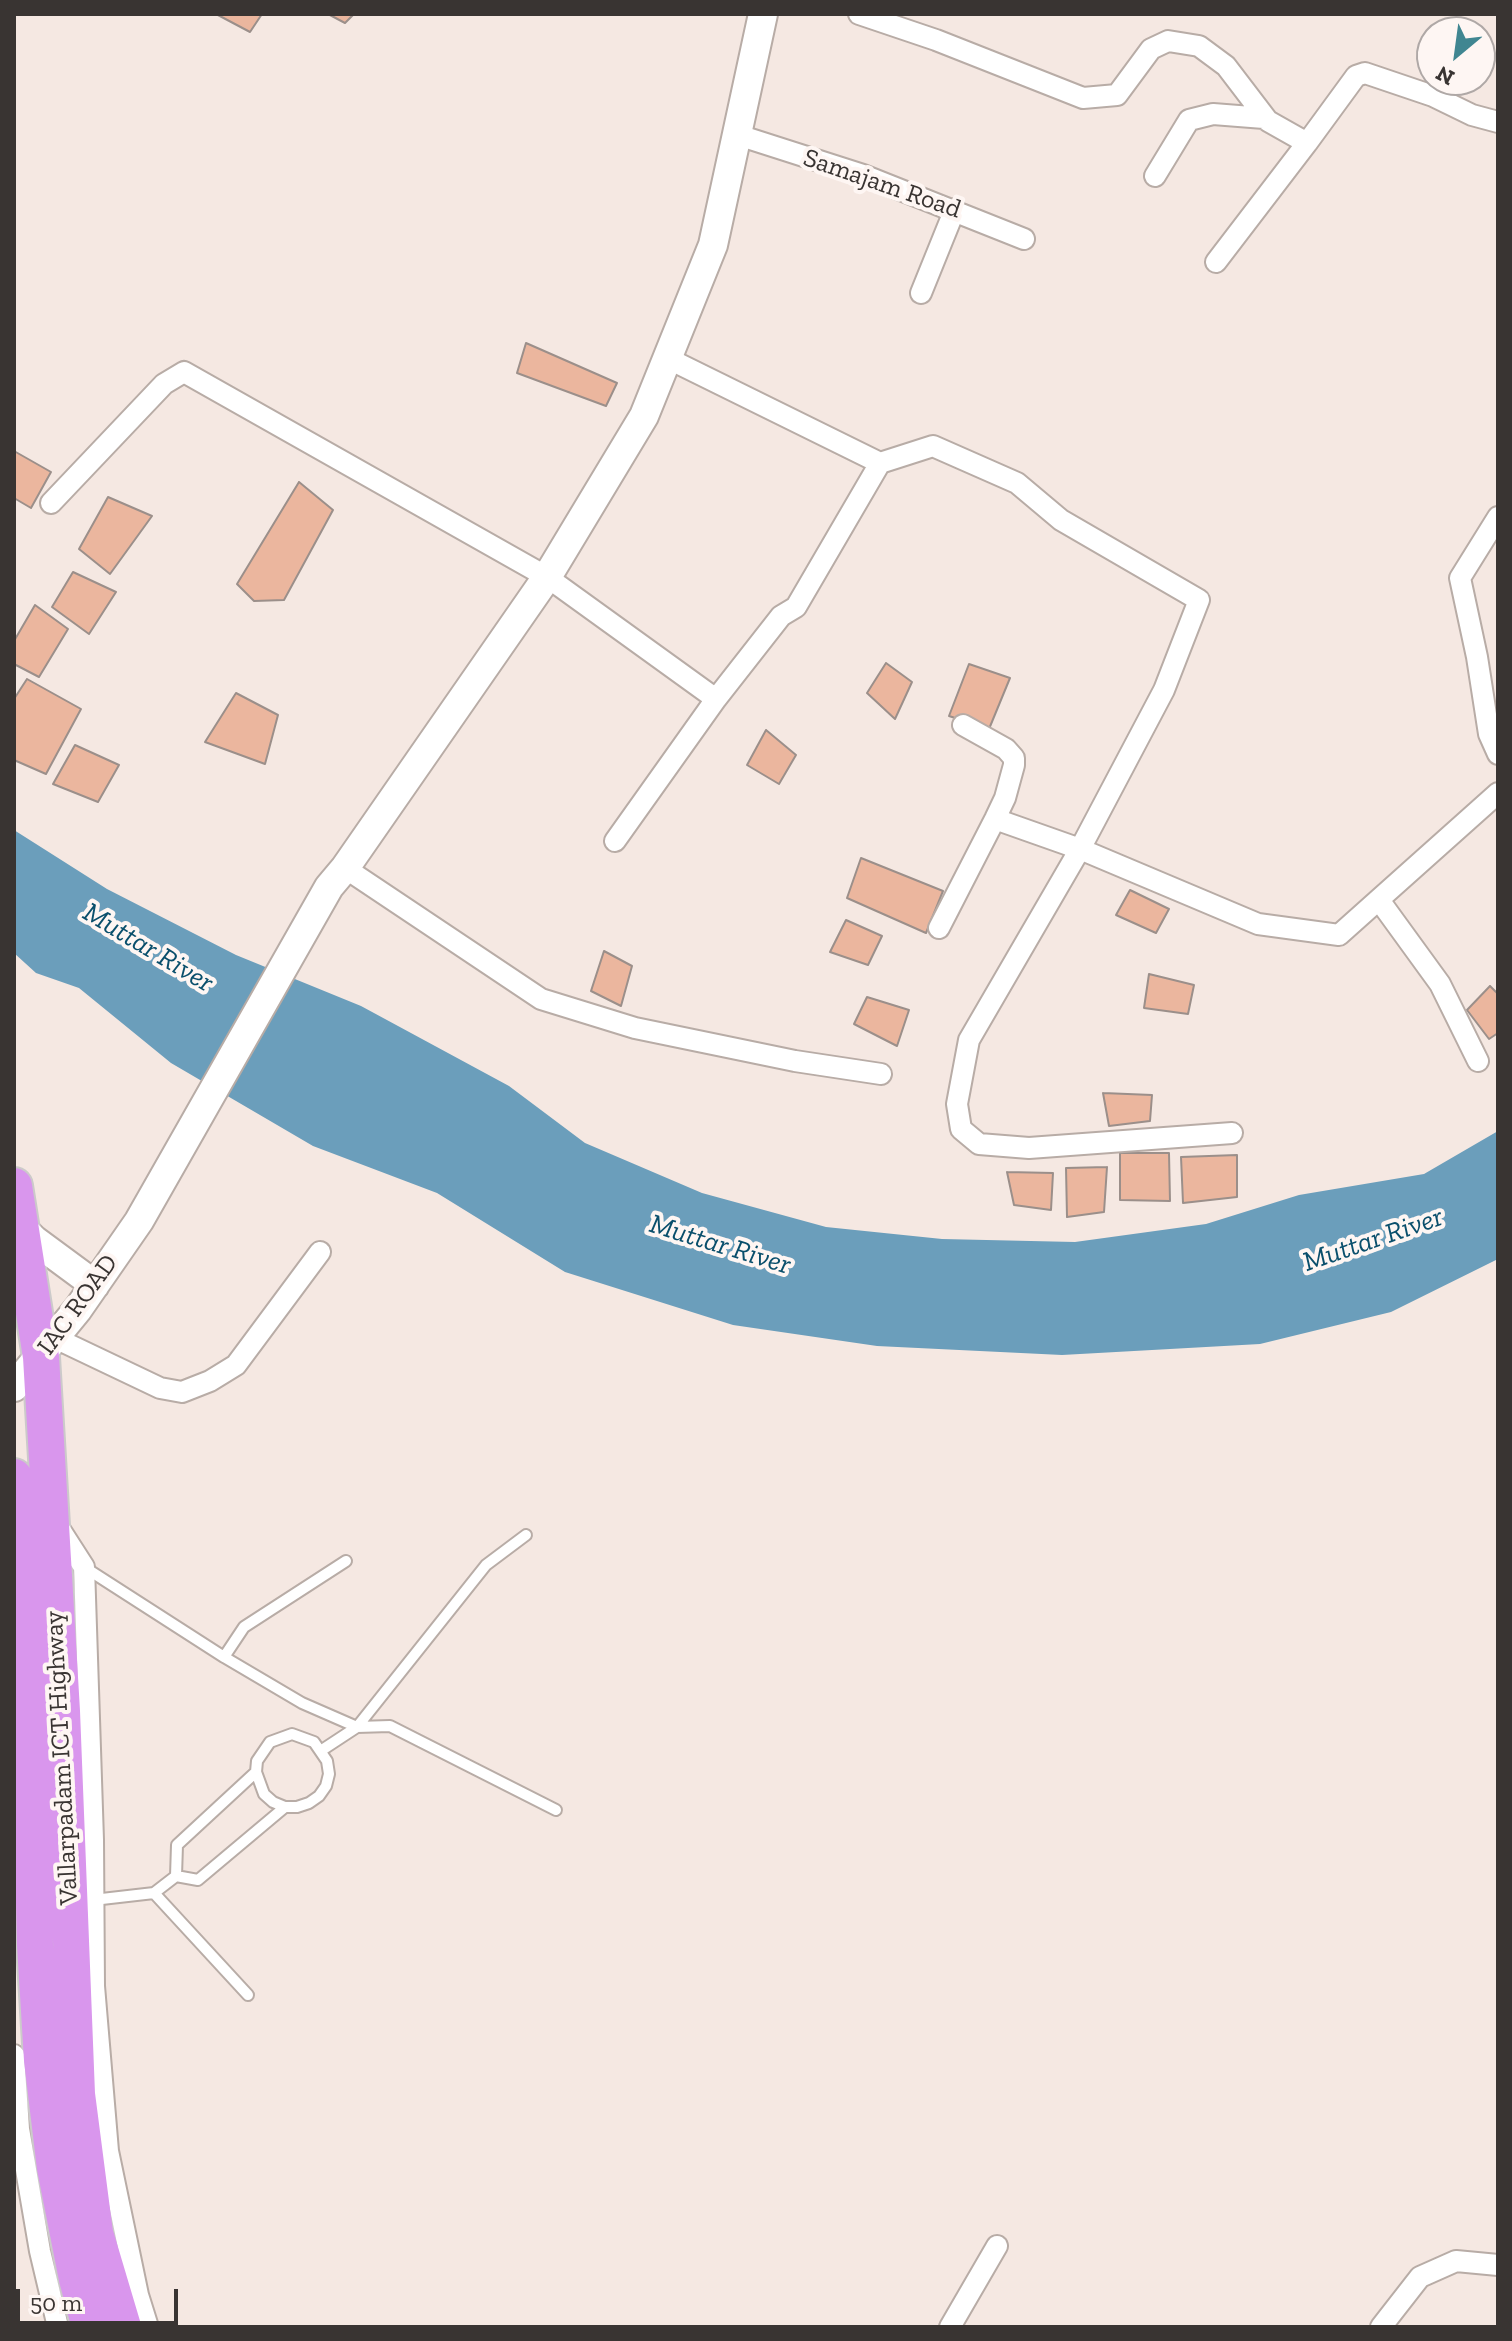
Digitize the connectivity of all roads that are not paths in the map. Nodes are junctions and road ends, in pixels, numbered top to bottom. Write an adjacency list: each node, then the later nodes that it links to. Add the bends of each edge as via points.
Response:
1 (763, 14): 5 (main road, IAC ROAD)
2 (859, 14): 3 (street, via 1083,98 1117,95 1151,49 1168,41 1199,46 1226,66)
3 (1264, 118): 6 (street); 7 (street, via 1213,114 1189,120)
4 (1498, 122): 6 (street, via 1365,73 1356,76)
5 (738, 135): 8 (street, Samajam Road); 12 (main road, IAC ROAD, via 713,245)
6 (1307, 143): 10 (street)
7 (1155, 176)
8 (955, 209): 9 (street, Samajam Road); 11 (street)
9 (1024, 239)
10 (1216, 262)
11 (921, 293)
12 (667, 358): 13 (street); 16 (main road, IAC ROAD, via 644,416)
13 (880, 463): 17 (street, via 796,607 781,616); 23 (street, via 933,446 1017,483 1061,520 1199,600 1164,690)
14 (51, 503): 16 (street, via 164,384 184,372)
15 (1498, 517): 19 (street, via 1460,578 1489,734)
16 (547, 577): 17 (street); 24 (main road, IAC ROAD)
17 (716, 699): 22 (street)
18 (963, 725): 21 (street, via 1014,758)
19 (1498, 754)
20 (1498, 793): 25 (street)
21 (995, 819): 23 (street); 26 (street)
22 (615, 841)
23 (1080, 849): 25 (street, via 1258,924 1339,935); 29 (street, via 969,1040 957,1104 961,1129 979,1144 1029,1148)
24 (337, 878): 28 (street, via 541,999 635,1028); 33 (main road, IAC ROAD, via 139,1221)
25 (1379, 900): 27 (street, via 1440,984)
26 (939, 928)
27 (1478, 1061)
28 (881, 1074)
29 (1232, 1133)
30 (14, 1186): 31 (highway, Vallarpadam ICT Highway)
31 (20, 1226): 33 (main road); 34 (highway, Vallarpadam ICT Highway)
32 (320, 1252): 34 (street, via 236,1365 182,1392)
33 (95, 1285): 34 (main road, IAC ROAD)
34 (48, 1347): 35 (main road, IAC ROAD); 37 (highway, Vallarpadam ICT Highway)
35 (14, 1387)
36 (14, 1477): 42 (highway, Vallarpadam ICT Highway)
37 (50, 1515): 40 (street); 58 (highway, Vallarpadam ICT Highway, via 77,2094 95,2233)
38 (526, 1535): 43 (lane, via 486,1565)
39 (346, 1561): 41 (lane, via 244,1627)
40 (84, 1567): 41 (lane); 51 (street)
41 (224, 1657): 43 (lane, via 302,1703)
42 (22, 1666): 46 (highway, Vallarpadam ICT Highway)
43 (357, 1727): 44 (lane); 48 (lane, via 390,1726)
44 (322, 1750): 45 (lane, via 304,1736 281,1736 262,1750); 47 (lane, via 329,1774 326,1786 309,1803)
45 (256, 1772): 47 (lane, via 264,1794); 49 (lane, via 177,1845)
46 (23, 1807): 57 (highway, Vallarpadam ICT Highway, via 55,2168)
47 (285, 1807): 49 (lane, via 198,1880)
48 (556, 1810)
49 (176, 1876): 50 (lane)
50 (154, 1893): 51 (lane); 52 (lane)
51 (93, 1900): 59 (street, via 94,1986 108,2151)
52 (248, 1995)
53 (14, 2055): 56 (street, via 22,2144)
54 (997, 2246): 60 (street)
55 (1498, 2265): 61 (street, via 1456,2261 1420,2277)
56 (58, 2327)
57 (90, 2327)
58 (123, 2327)
59 (148, 2327)
60 (950, 2327)
61 (1381, 2327)

